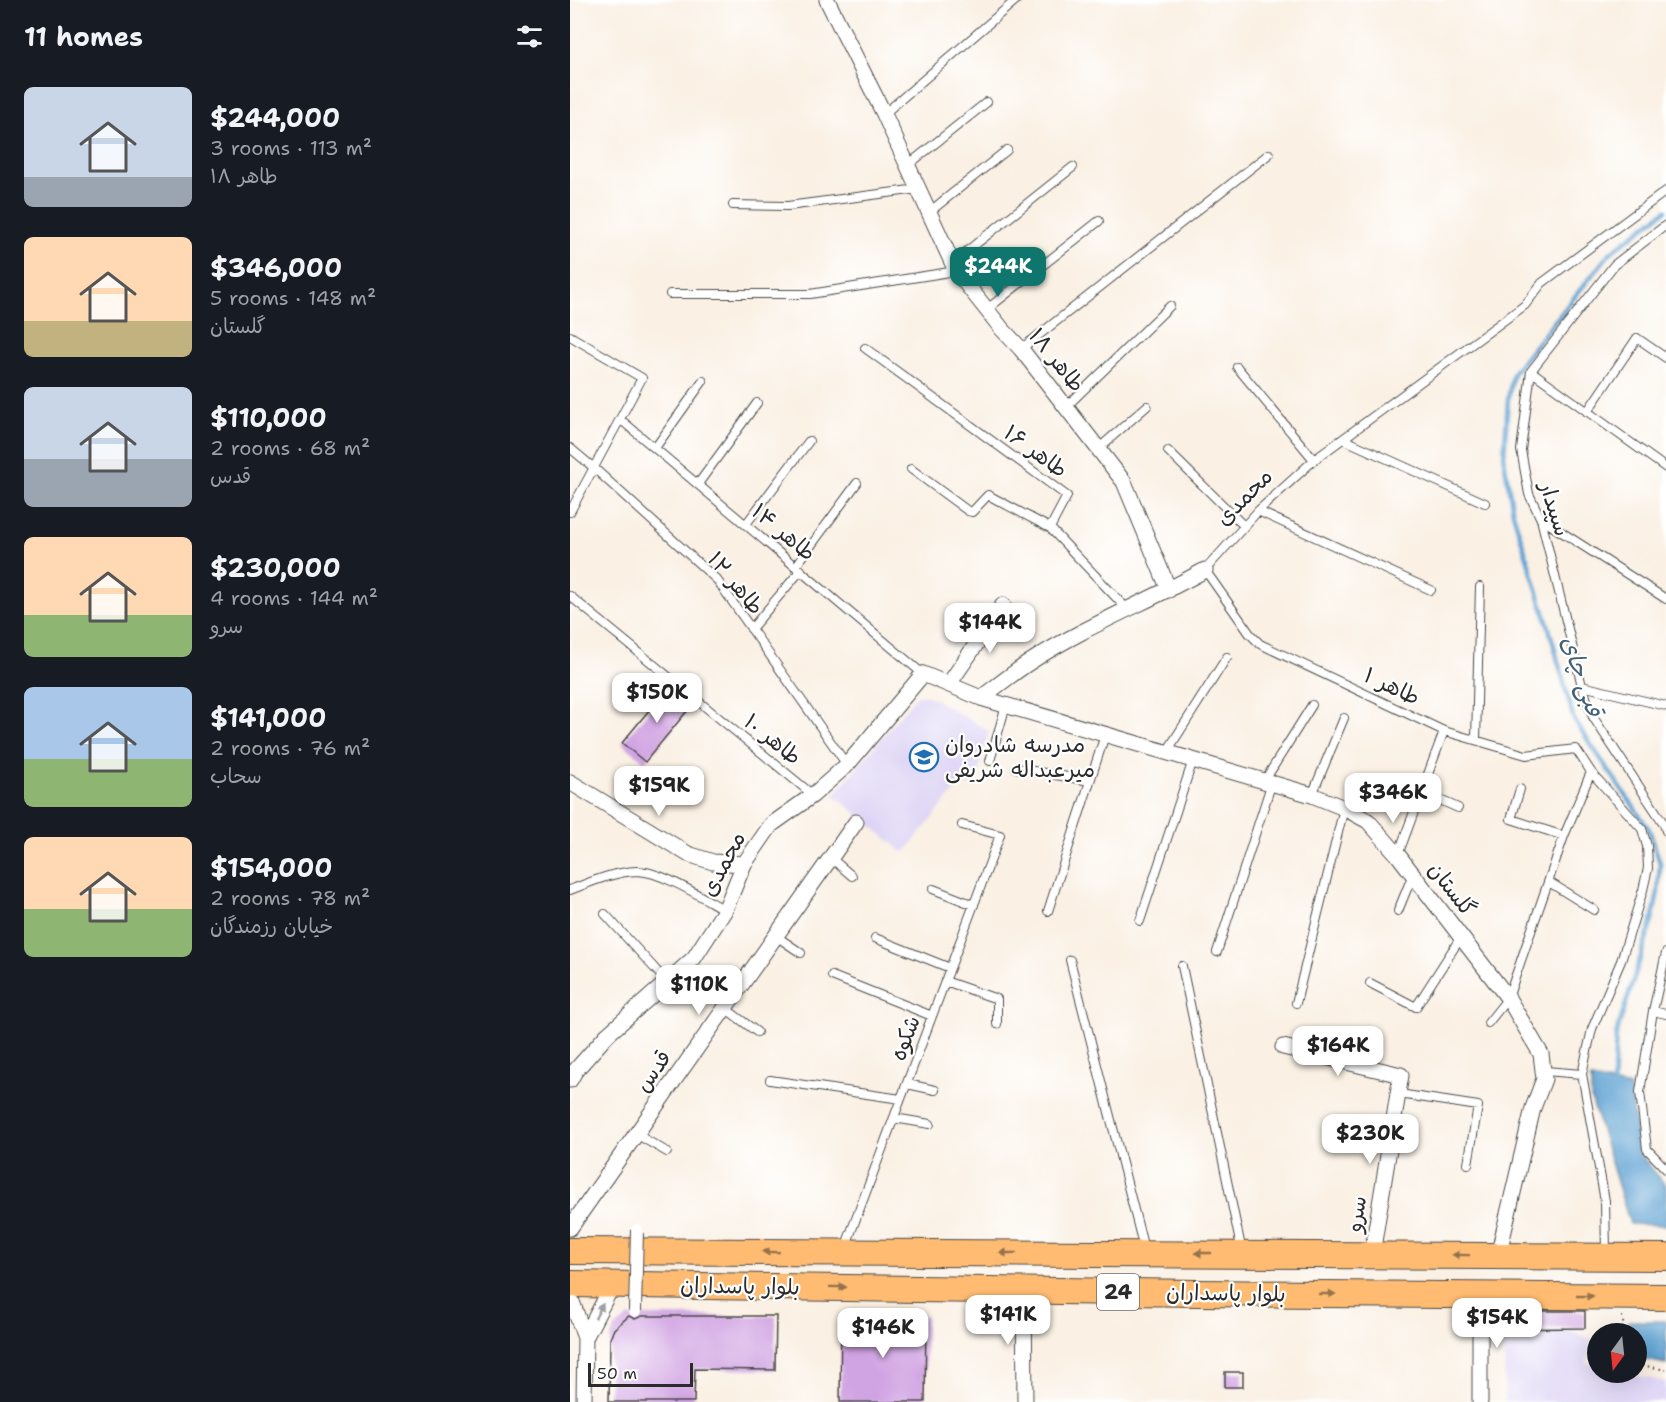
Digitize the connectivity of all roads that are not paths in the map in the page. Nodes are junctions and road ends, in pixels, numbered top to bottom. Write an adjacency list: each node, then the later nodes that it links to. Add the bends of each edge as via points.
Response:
1 (827, 0): 4 (street, طاهر ۱۸)
2 (1016, 0): 4 (lane)
3 (987, 102): 7 (lane)
4 (884, 114): 7 (street, طاهر ۱۸)
5 (1007, 150): 12 (lane)
6 (1269, 154): 21 (lane)
7 (908, 165): 9 (street, طاهر ۱۸)
8 (1073, 167): 15 (lane)
9 (918, 189): 11 (lane, via 788,206); 12 (street, طاهر ۱۸)
10 (1666, 191): 31 (lane, محمدی, via 1542,283 1525,305)
11 (733, 205)
12 (928, 213): 15 (street, طاهر ۱۸)
13 (1099, 221): 18 (lane)
14 (1666, 225): 24 (lane, via 1614,265)
15 (954, 267): 16 (lane, via 810,294); 18 (street, طاهر ۱۸)
16 (670, 294)
17 (1170, 306): 28 (lane)
18 (986, 310): 21 (street, طاهر ۱۸)
19 (570, 336): 30 (lane, via 642,378)
20 (865, 348): 49 (lane, طاهر ۱۶, via 1067,496)
21 (1021, 349): 28 (street, طاهر ۱۸)
22 (1666, 358): 29 (lane, via 1638,338)
23 (1238, 367): 37 (lane)
24 (1531, 371): 29 (lane); 46 (lane, سپیدار, via 1521,450 1529,494)
25 (703, 381): 34 (lane)
26 (757, 403): 42 (lane)
27 (1147, 406): 35 (lane)
28 (1066, 407): 35 (street, طاهر ۱۸)
29 (1587, 412): 39 (lane)
30 (620, 419): 34 (lane, طاهر ۱۴); 38 (lane)
31 (1343, 439): 37 (lane, محمدی); 43 (lane)
32 (809, 441): 47 (lane)
33 (570, 448): 38 (lane, طاهر ۱۲)
34 (655, 448): 42 (lane, طاهر ۱۴)
35 (1098, 449): 53 (street, طاهر ۱۸, via 1124,482)
36 (1168, 451): 48 (lane)
37 (1314, 460): 44 (lane, محمدی)
38 (594, 468): 45 (lane); 59 (lane, طاهر ۱۲, via 717,580)
39 (1666, 468)
40 (911, 469): 49 (lane, via 968,511 976,510 988,495)
41 (857, 483): 50 (lane)
42 (698, 484): 47 (lane, طاهر ۱۴)
43 (1485, 503)
44 (1258, 511): 48 (lane, محمدی); 54 (lane)
45 (570, 512)
46 (1541, 519): 56 (lane); 63 (lane, سپیدار)
47 (746, 524): 50 (lane, طاهر ۱۴)
48 (1244, 526): 51 (lane, محمدی)
49 (1050, 528): 58 (lane)
50 (798, 568): 59 (lane); 61 (lane, طاهر ۱۴)
51 (1205, 570): 53 (street, محمدی); 69 (lane, طاهر ۱, via 1260,644)
52 (1480, 587): 71 (lane)
53 (1169, 590): 58 (street, محمدی)
54 (1431, 590)
55 (570, 596): 83 (lane, طاهر ۱۰)
56 (1666, 599)
57 (1003, 605): 62 (street)
58 (1126, 609): 64 (street, محمدی, via 1030,662)
59 (751, 629): 75 (lane, طاهر ۱۲)
60 (1227, 657): 72 (lane)
61 (924, 674): 62 (street, گلستان); 75 (street, محمدی)
62 (949, 684): 64 (street, گلستان)
63 (1582, 686): 67 (lane); 89 (lane, سپیدار, via 1593,717)
64 (981, 698): 65 (street, گلستان)
65 (1006, 705): 70 (street, گلستان); 74 (lane)
66 (1312, 705): 79 (lane)
67 (1666, 706)
68 (1344, 718): 84 (lane)
69 (1444, 730): 71 (lane, طاهر ۱); 82 (lane)
70 (1105, 735): 72 (street, گلستان); 78 (lane)
71 (1476, 740): 77 (lane, طاهر ۱, via 1526,755 1576,749)
72 (1166, 753): 73 (street, گلستان)
73 (1193, 760): 79 (street, گلستان); 105 (lane)
74 (990, 761)
75 (847, 765): 83 (street, محمدی)
76 (1016, 768): 78 (lane)
77 (1591, 772): 90 (lane); 130 (lane, via 1642,829 1648,868 1621,961 1593,1029)
78 (1090, 781): 102 (lane)
79 (1269, 781): 84 (street, گلستان); 109 (lane)
80 (570, 782): 93 (street, via 688,854 713,862)
81 (1520, 789): 90 (lane, via 1511,819)
82 (1422, 792): 86 (lane); 91 (lane)
83 (813, 795): 93 (street, محمدی, via 771,825)
84 (1312, 795): 85 (street, گلستان)
85 (1344, 808): 91 (street, گلستان, via 1368,821); 120 (lane)
86 (1458, 808)
87 (856, 822): 92 (street, قدس)
88 (962, 825): 99 (lane, شکوه, via 1000,836)
89 (1666, 831)
90 (1564, 836): 96 (lane)
91 (1398, 855): 94 (street, گلستان)
92 (831, 858): 95 (lane); 106 (street, قدس)
93 (744, 864): 100 (street, محمدی)
94 (1413, 874): 103 (lane); 107 (street, گلستان)
95 (852, 876)
96 (1549, 882): 101 (lane); 119 (lane)
97 (933, 889): 99 (lane)
98 (570, 890): 100 (lane, via 638,871 658,875)
99 (974, 905): 114 (lane, شکوه)
100 (725, 910): 116 (street, محمدی, via 693,958)
101 (1594, 910)
102 (1048, 911)
103 (1398, 911)
104 (605, 914): 116 (lane)
105 (1140, 921)
106 (776, 936): 110 (lane); 121 (street, قدس)
107 (1461, 937): 118 (lane, via 1416,1007); 119 (street, گلستان)
108 (875, 938): 114 (lane)
109 (1217, 952)
110 (801, 953)
111 (1666, 953): 122 (lane)
112 (1070, 960): 147 (lane)
113 (1182, 966): 148 (lane)
114 (950, 968): 117 (lane, شکوه)
115 (832, 976): 124 (lane)
116 (666, 981): 131 (street, محمدی, via 607,1035)
117 (945, 981): 124 (lane, شکوه); 126 (lane, via 997,999)
118 (1370, 983)
119 (1508, 998): 125 (lane); 129 (street, گلستان, via 1541,1054)
120 (1296, 1003)
121 (725, 1008): 127 (lane); 139 (street, قدس)
122 (1653, 1011): 123 (lane); 142 (lane, via 1640,1092 1647,1149)
123 (1666, 1014)
124 (932, 1016): 133 (lane, شکوه)
125 (1488, 1023)
126 (997, 1024)
127 (757, 1032)
128 (1283, 1047): 135 (street, سرو, via 1401,1075)
129 (1545, 1071): 130 (lane); 150 (street)
130 (1582, 1074): 151 (lane, via 1605,1201)
131 (570, 1080)
132 (770, 1080): 136 (lane)
133 (907, 1084): 134 (lane); 136 (lane, شکوه)
134 (935, 1090)
135 (1399, 1094): 141 (lane, via 1478,1106); 149 (street, سرو)
136 (901, 1099): 137 (lane, شکوه)
137 (894, 1118): 138 (lane); 146 (lane, شکوه)
138 (930, 1124)
139 (636, 1134): 140 (lane); 143 (street, قدس)
140 (667, 1152)
141 (1468, 1164)
142 (1666, 1169)
143 (570, 1228)
144 (637, 1230): 159 (street, bridge)
145 (570, 1251): 146 (highway, بلوار پاسداران / 24, one-way to 145)
146 (844, 1253): 147 (highway, بلوار پاسداران / 24, one-way to 146)
147 (1145, 1253): 148 (highway, بلوار پاسداران / 24, one-way to 147)
148 (1242, 1253): 149 (highway, بلوار پاسداران / 24)
149 (1372, 1254): 150 (highway, بلوار پاسداران / 24, one-way to 149)
150 (1498, 1256): 151 (highway, بلوار پاسداران / 24)
151 (1606, 1256): 152 (highway, بلوار پاسداران / 24)
152 (1666, 1257)
153 (570, 1284): 154 (highway, بلوار پاسداران / 24)
154 (613, 1284): 155 (highway, بلوار پاسداران / 24, one-way to 155); 160 (street, one-way to 154)
155 (1024, 1289): 156 (highway, بلوار پاسداران / 24, one-way to 156); 162 (street)
156 (1480, 1295): 158 (highway, بلوار پاسداران / 24, one-way to 158); 163 (street)
157 (570, 1296): 160 (street)
158 (1666, 1297)
159 (635, 1311)
160 (585, 1338): 161 (street)
161 (584, 1402)
162 (1024, 1402)
163 (1480, 1402)

